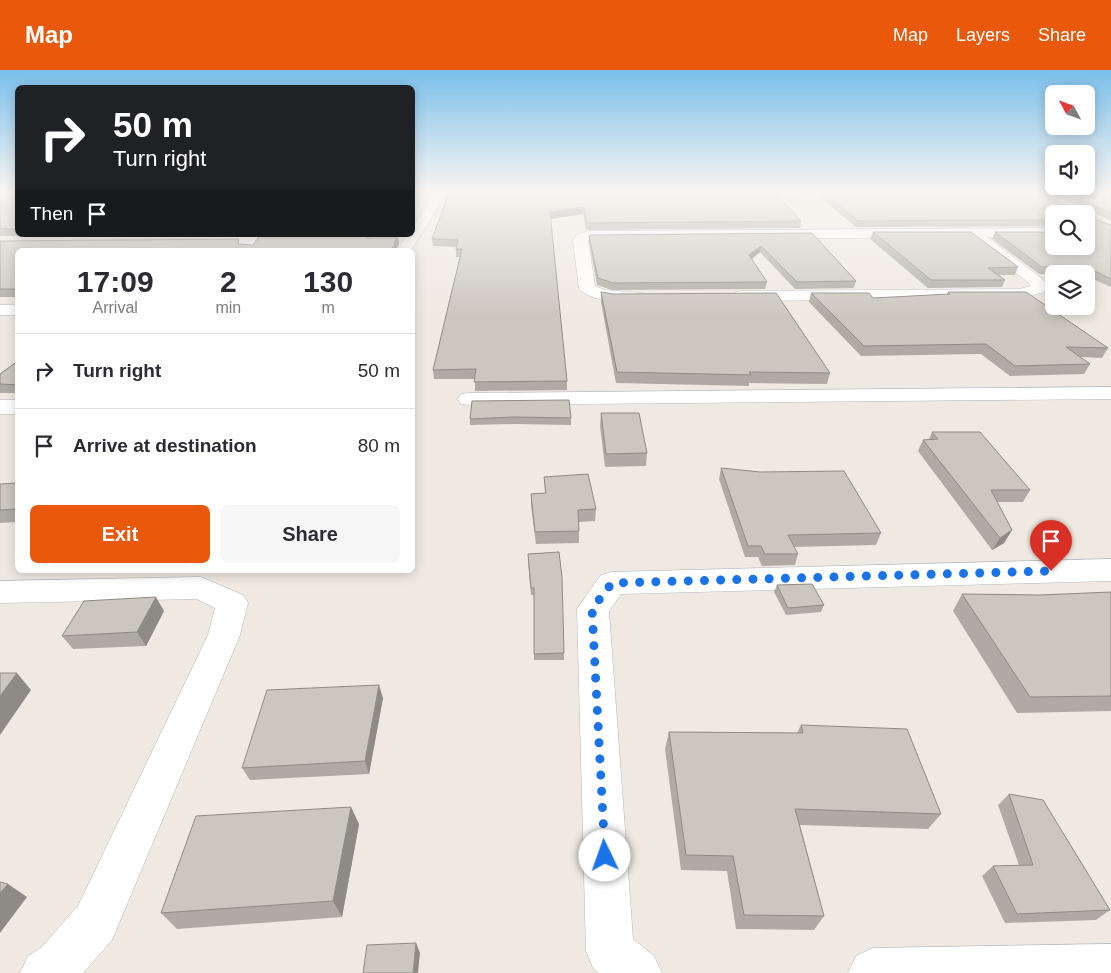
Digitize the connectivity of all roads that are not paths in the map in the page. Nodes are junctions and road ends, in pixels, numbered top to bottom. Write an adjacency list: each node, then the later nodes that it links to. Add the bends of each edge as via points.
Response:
1 (954, 232): 8 (street, via 590,235 582,238 587,288 612,297)
2 (972, 232): 7 (street, via 1037,281 1038,289 1021,294)
3 (413, 237): 6 (street)
4 (187, 241): 5 (street, via 255,240)
5 (249, 248)
6 (405, 248)
7 (732, 296)
8 (652, 297)
9 (0, 310): 10 (street)
10 (15, 310)
11 (1111, 393): 12 (street)
12 (469, 399)
13 (15, 407): 14 (street)
14 (0, 408)
15 (1111, 570): 19 (street, via 612,583 592,609 610,951)
16 (0, 592): 18 (street, via 201,588 232,603 224,635 95,923 59,964)
17 (1111, 968): 20 (street)
18 (45, 973)
19 (637, 973)
20 (872, 973)

